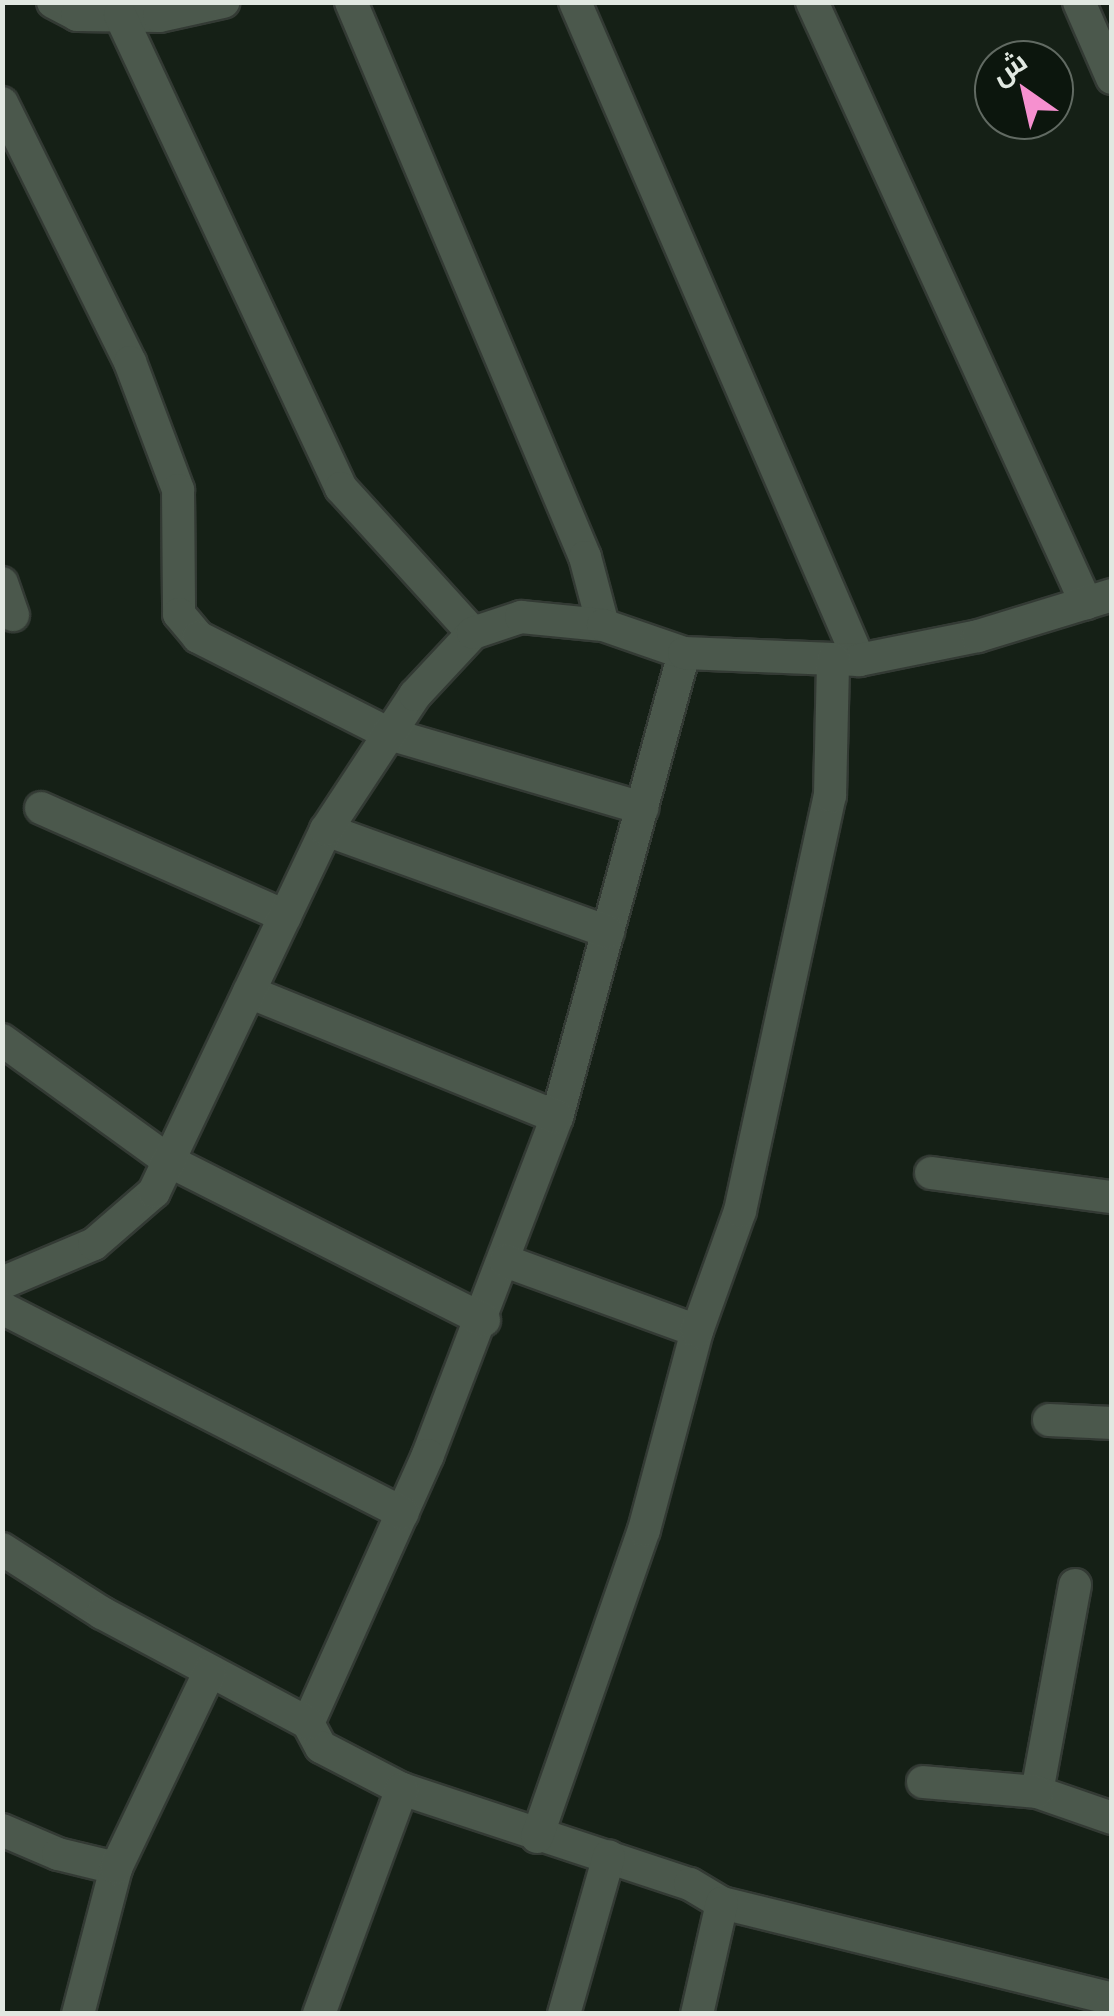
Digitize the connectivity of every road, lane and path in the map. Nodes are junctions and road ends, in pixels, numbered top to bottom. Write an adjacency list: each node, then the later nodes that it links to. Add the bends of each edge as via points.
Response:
1 (53, 2): 7 (street, via 77,14)
2 (223, 2): 7 (street, via 158,16)
3 (351, 2): 13 (street, via 585,557)
4 (574, 2): 16 (street)
5 (812, 2): 11 (street)
6 (1079, 2): 8 (street)
7 (120, 15): 14 (street, via 341,488)
8 (1112, 78)
9 (2, 103): 17 (street, via 130,362 178,490 179,614 198,637)
10 (2, 584): 12 (street)
11 (1098, 599): 16 (street, via 978,636)
12 (14, 615)
13 (604, 626): 14 (street, via 521,617); 15 (street)
14 (473, 633): 17 (street)
15 (684, 653): 16 (street); 19 (street)
16 (846, 660): 33 (street, via 830,796 740,1212)
17 (389, 734): 19 (street); 20 (street)
18 (41, 808): 21 (street)
19 (642, 808): 22 (street)
20 (326, 830): 21 (street); 22 (street)
21 (285, 916): 23 (street)
22 (608, 932): 25 (street)
23 (248, 992): 25 (street); 26 (street)
24 (2, 1040): 26 (street)
25 (557, 1118): 29 (street)
26 (169, 1161): 30 (street, via 154,1192 127,1220 54,1265); 32 (street)
27 (932, 1173): 28 (street)
28 (1112, 1197)
29 (505, 1262): 32 (street); 33 (street)
30 (2, 1282)
31 (2, 1308): 36 (street)
32 (484, 1320): 36 (street)
33 (697, 1331): 46 (street, via 644,1530)
34 (1049, 1420): 35 (street)
35 (1112, 1422)
36 (403, 1513): 40 (street)
37 (2, 1549): 39 (street, via 102,1614)
38 (1075, 1585): 43 (street)
39 (210, 1671): 40 (street); 48 (street)
40 (308, 1724): 42 (street, via 321,1747)
41 (923, 1782): 43 (street)
42 (402, 1788): 46 (street); 52 (street)
43 (1038, 1792): 44 (street)
44 (1112, 1818)
45 (2, 1830): 48 (street, via 58,1854)
46 (537, 1837): 47 (street)
47 (609, 1856): 49 (street); 53 (street)
48 (116, 1868): 51 (street)
49 (722, 1902): 50 (street); 54 (street)
50 (1112, 1999)
51 (78, 2014)
52 (320, 2014)
53 (564, 2014)
54 (697, 2014)

